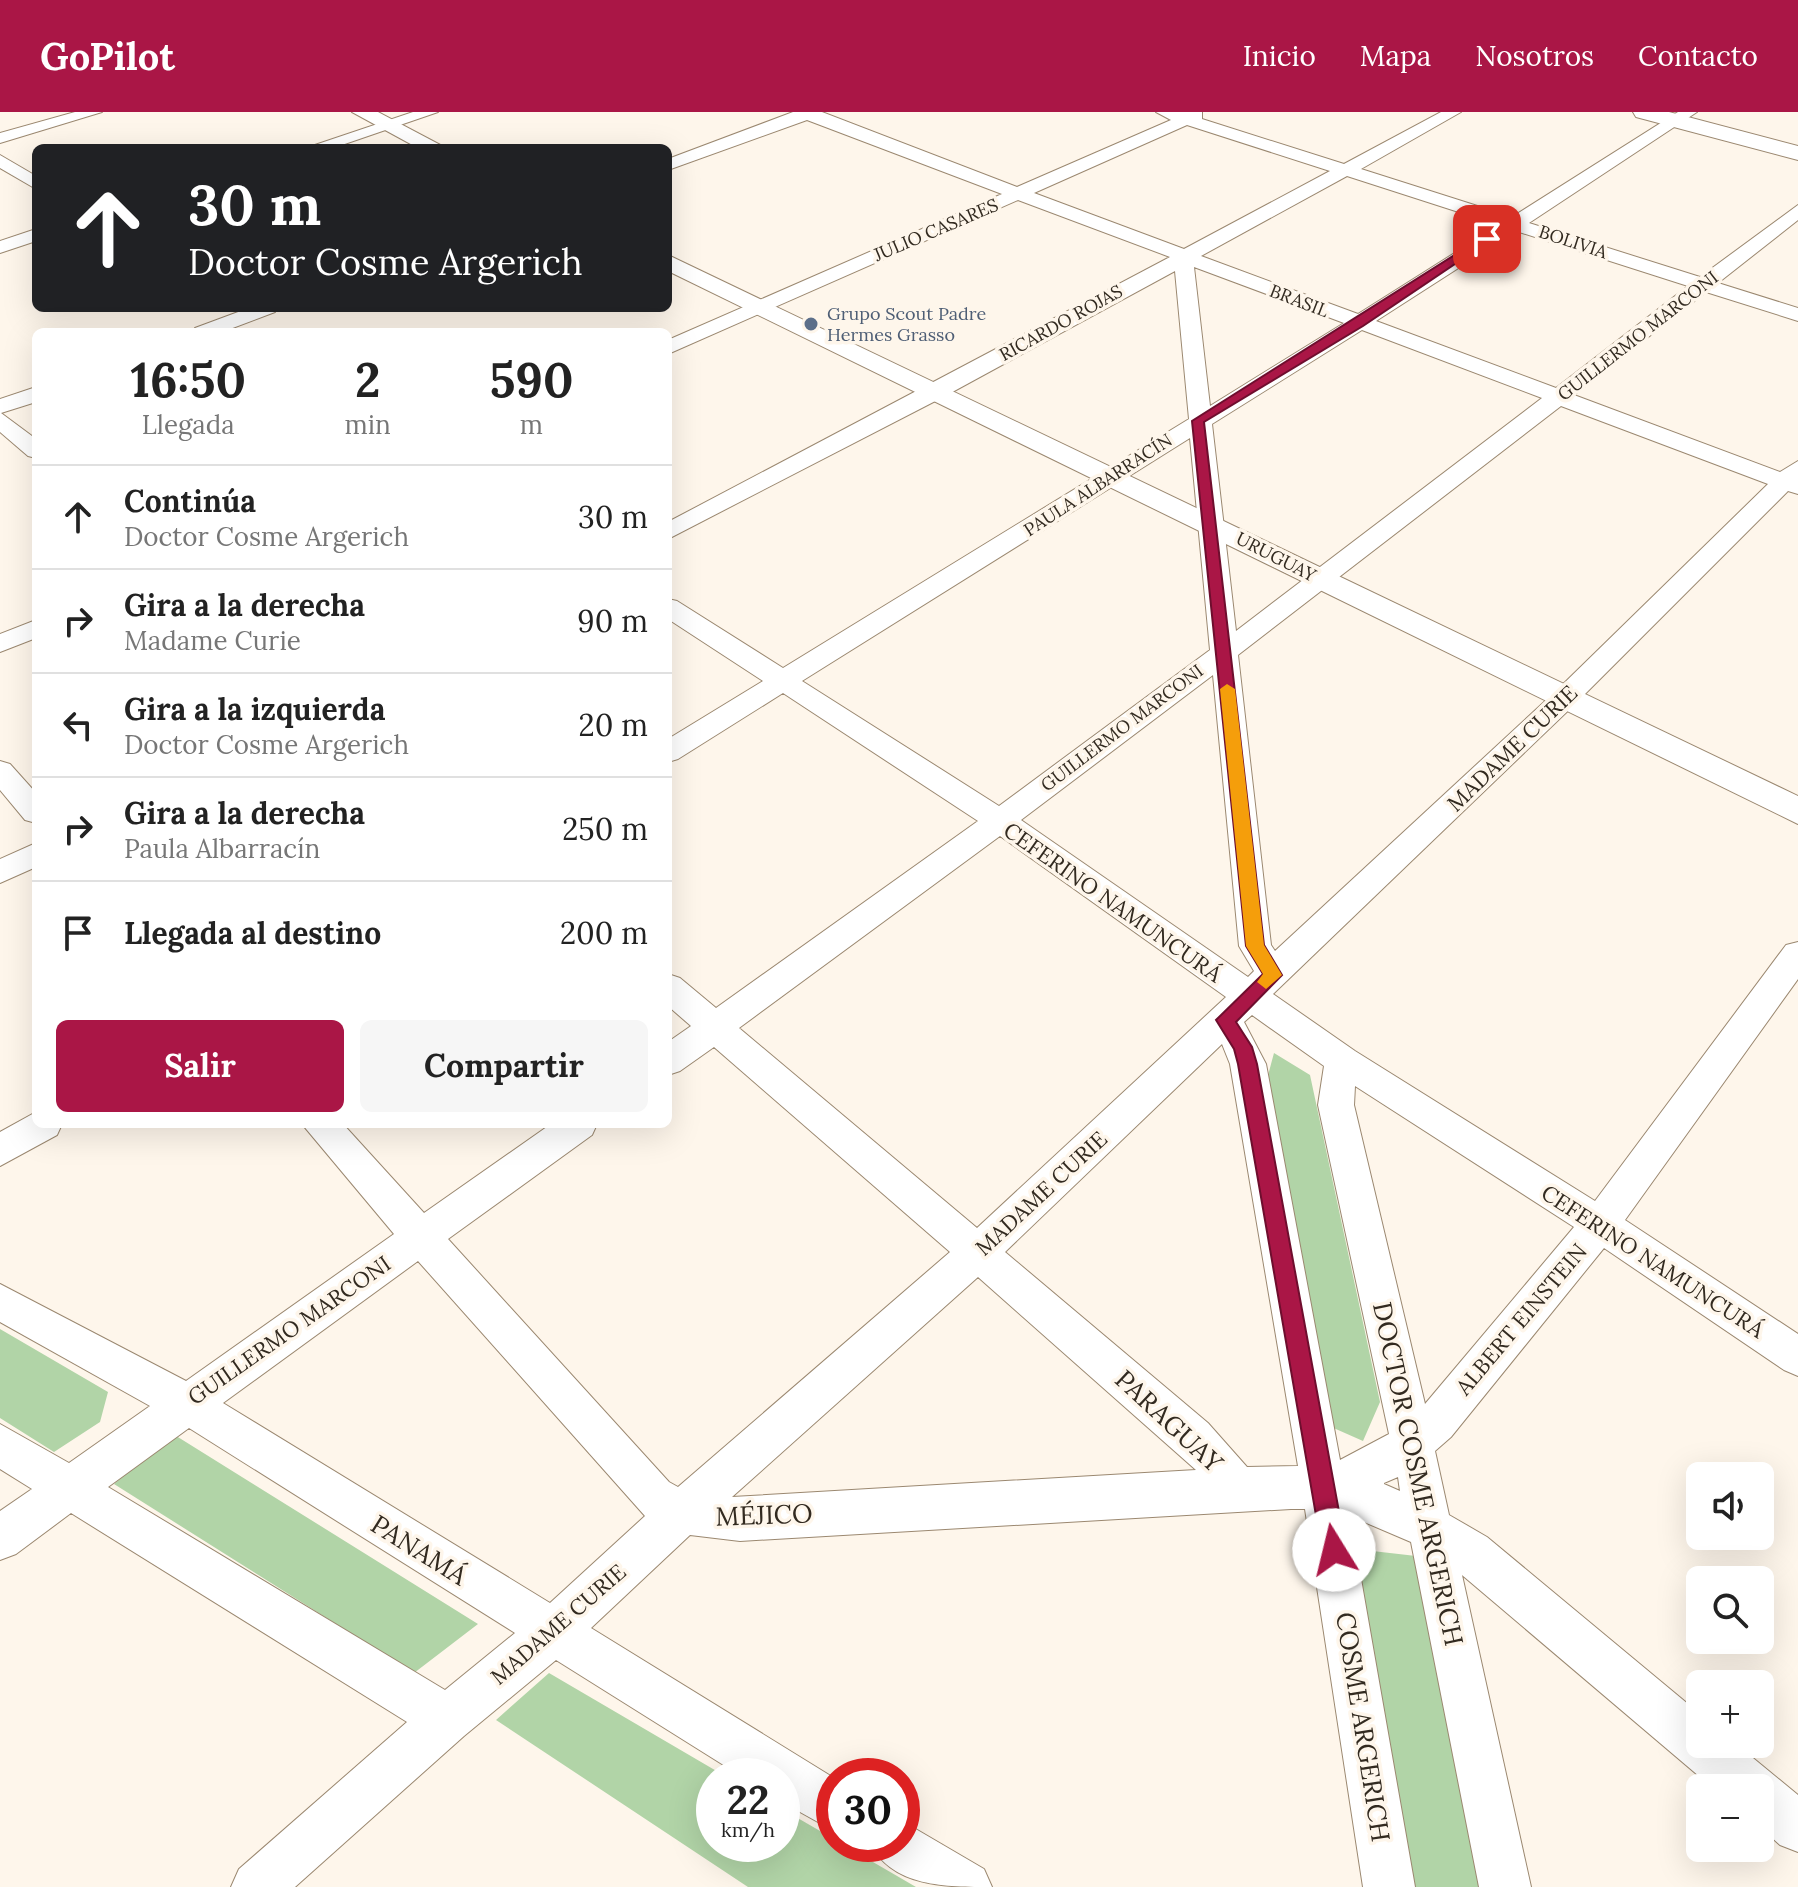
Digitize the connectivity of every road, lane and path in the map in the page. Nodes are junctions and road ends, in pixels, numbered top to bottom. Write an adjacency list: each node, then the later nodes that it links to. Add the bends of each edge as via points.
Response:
1 (94, 112): 11 (street)
2 (362, 112): 10 (street)
3 (430, 112): 10 (street)
4 (1164, 112): 8 (street, BOLIVIA)
5 (1453, 112): 17 (street, RICARDO ROJAS)
6 (1644, 112): 9 (main road)
7 (808, 113): 16 (street); 19 (street, BRASIL)
8 (1195, 116): 17 (street, BOLIVIA); 19 (street, JULIO CASARES)
9 (1683, 116): 14 (main road); 21 (street, PAULA ALBARRACÍN)
10 (389, 125): 12 (street); 13 (street)
11 (0, 138)
12 (328, 144)
13 (427, 144)
14 (1798, 153)
15 (0, 160): 18 (street)
16 (672, 164)
17 (1345, 170): 21 (street, BOLIVIA); 24 (street, RICARDO ROJAS)
18 (32, 181)
19 (1016, 195): 24 (street, BRASIL); 27 (street, JULIO CASARES)
20 (1798, 211): 26 (street, GUILLERMO MARCONI)
21 (1513, 222): 26 (street, BOLIVIA); 30 (street, PAULA ALBARRACÍN)
22 (32, 236): 23 (street)
23 (0, 247)
24 (1183, 257): 30 (street, BRASIL); 34 (street, RICARDO ROJAS); 39 (street)
25 (672, 264): 27 (street, URUGUAY)
26 (1703, 284): 29 (street, BOLIVIA); 36 (street, GUILLERMO MARCONI)
27 (762, 306): 33 (street, JULIO CASARES); 34 (street, URUGUAY)
28 (235, 313): 31 (street); 32 (street)
29 (1798, 315)
30 (1359, 323): 36 (street, BRASIL); 39 (street, PAULA ALBARRACÍN)
31 (209, 328)
32 (258, 328)
33 (672, 346)
34 (937, 391): 41 (street, URUGUAY); 44 (street, RICARDO ROJAS)
35 (32, 395): 37 (street)
36 (1560, 398): 42 (street, BRASIL); 45 (street, GUILLERMO MARCONI)
37 (0, 407)
38 (0, 420): 40 (street)
39 (1198, 421): 41 (street, PAULA ALBARRACÍN); 43 (street)
40 (32, 448)
41 (1115, 476): 43 (street, URUGUAY); 50 (street, PAULA ALBARRACÍN)
42 (1793, 479): 51 (street, MADAME CURIE)
43 (1212, 524): 45 (street, URUGUAY); 49 (street)
44 (672, 530)
45 (1320, 579): 49 (street, GUILLERMO MARCONI); 51 (street, URUGUAY)
46 (672, 610): 50 (street, CEFERINO NAMUNCURÁ)
47 (32, 630): 48 (street)
48 (0, 644)
49 (1223, 652): 56 (street, GUILLERMO MARCONI); 61 (street, via 1255,946)
50 (785, 682): 52 (street, PAULA ALBARRACÍN); 56 (street, CEFERINO NAMUNCURÁ)
51 (1565, 698): 55 (street, URUGUAY); 61 (street, MADAME CURIE)
52 (672, 750)
53 (0, 771): 54 (street)
54 (32, 808)
55 (1798, 811)
56 (1000, 821): 61 (street, CEFERINO NAMUNCURÁ); 62 (street, GUILLERMO MARCONI)
57 (32, 856): 58 (street)
58 (0, 872)
59 (1798, 954): 69 (street, ALBERT EINSTEIN)
60 (672, 990): 62 (street, PARAGUAY)
61 (1249, 998): 64 (street, CEFERINO NAMUNCURÁ); 71 (street, MADAME CURIE); 79 (street, COSME ARGERICH, via 1242,1047)
62 (715, 1027): 63 (street, GUILLERMO MARCONI); 71 (street, PARAGUAY)
63 (672, 1058)
64 (1343, 1061): 69 (street, CEFERINO NAMUNCURÁ); 76 (street, DOCTOR COSME ARGERICH, via 1336,1105)
65 (37, 1128): 68 (street)
66 (324, 1128): 70 (street, MÉJICO)
67 (573, 1128): 70 (street, GUILLERMO MARCONI)
68 (0, 1151)
69 (1600, 1224): 73 (street, CEFERINO NAMUNCURÁ); 76 (street, ALBERT EINSTEIN)
70 (421, 1236): 74 (street, GUILLERMO MARCONI); 80 (street, MÉJICO, via 654,1497)
71 (978, 1252): 78 (street, PARAGUAY, via 1193,1437); 80 (street, MADAME CURIE)
72 (0, 1302): 74 (street, PANAMÁ)
73 (1798, 1357)
74 (186, 1403): 77 (street, GUILLERMO MARCONI); 83 (street, PANAMÁ)
75 (0, 1445): 77 (street)
76 (1413, 1445): 79 (street, ALBERT EINSTEIN); 81 (street, DOCTOR COSME ARGERICH)
77 (71, 1487): 82 (street, GUILLERMO MARCONI); 84 (street)
78 (1236, 1489): 79 (street, PARAGUAY); 80 (street, MÉJICO, via 740,1519)
79 (1324, 1489): 81 (street, PARAGUAY, via 1396,1509); 92 (street, COSME ARGERICH)
80 (681, 1513): 83 (street, MADAME CURIE)
81 (1428, 1526): 85 (street, PARAGUAY, via 1471,1553); 93 (street, DOCTOR COSME ARGERICH)
82 (0, 1538)
83 (552, 1633): 84 (street, MADAME CURIE); 86 (street, PANAMÁ)
84 (447, 1719): 90 (street, MADAME CURIE)
85 (1734, 1774)
86 (816, 1795)
87 (1774, 1807): 88 (street)
88 (1798, 1827)
89 (920, 1859): 91 (street)
90 (257, 1887)
91 (966, 1887)
92 (1389, 1887)
93 (1505, 1887)

